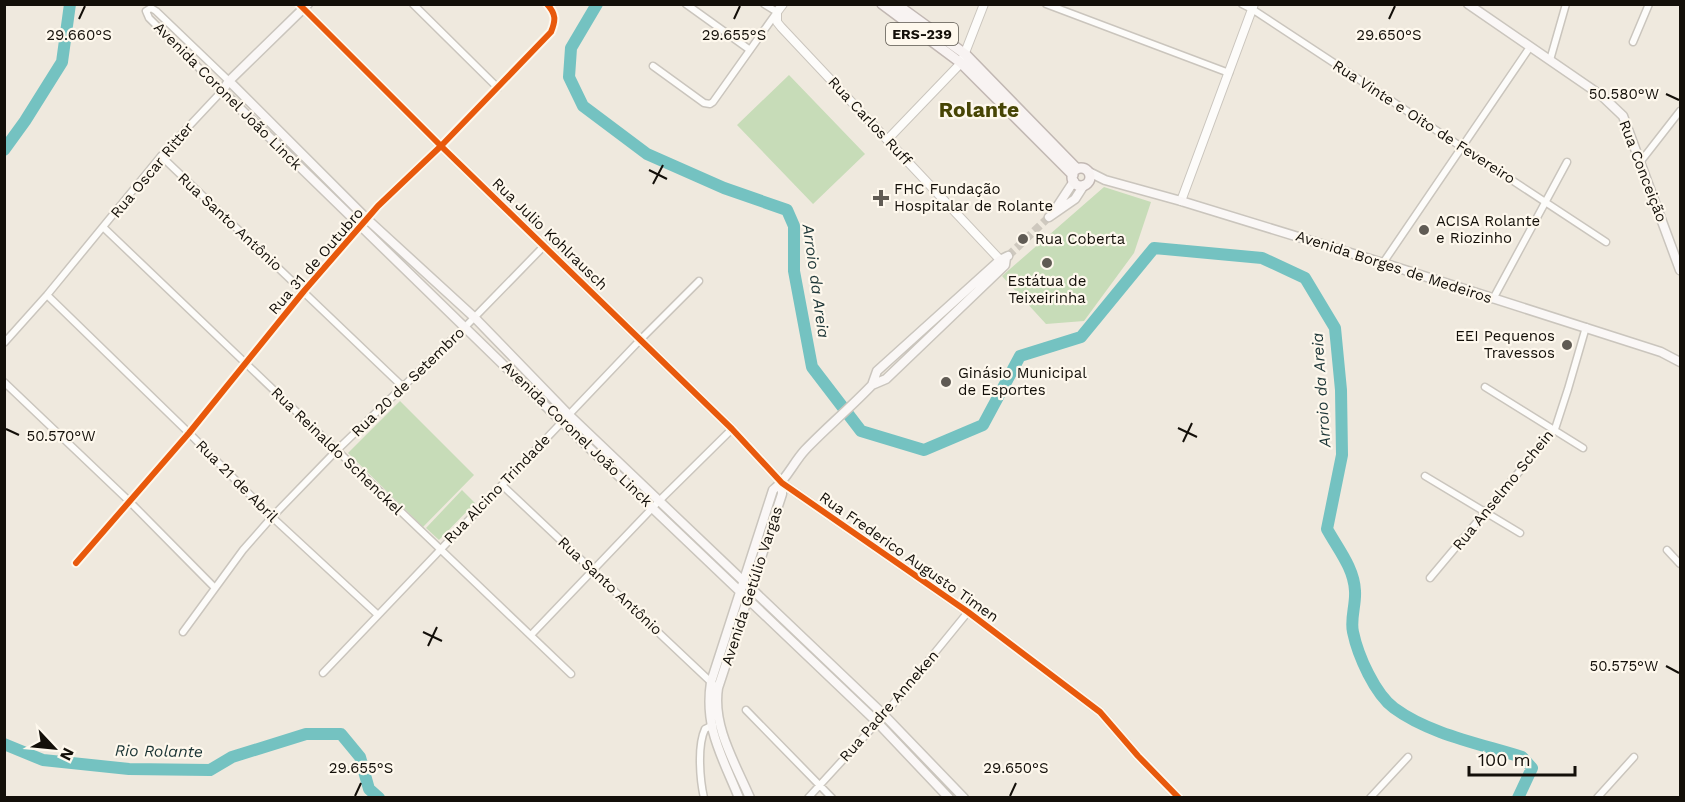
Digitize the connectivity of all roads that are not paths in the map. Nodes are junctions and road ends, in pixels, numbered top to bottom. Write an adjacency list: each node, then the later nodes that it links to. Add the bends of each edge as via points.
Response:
1 (412, 4): 25 (street)
2 (546, 4): 25 (street, Rua 31 de Outubro, via 554,12 551,32)
3 (686, 4): 19 (street)
4 (764, 4): 16 (street)
5 (783, 4): 16 (street)
6 (882, 4): 20 (main road, ERS-239)
7 (897, 4): 20 (main road, ERS-239)
8 (984, 4): 20 (street)
9 (1046, 4): 23 (street)
10 (1242, 4): 15 (street, Rua Vinte e Oito de Fevereiro)
11 (1468, 4): 18 (main road, Rua Conceição)
12 (1566, 4): 21 (street)
13 (1649, 4): 17 (street)
14 (304, 6): 24 (main road, Rua Oscar Ritter); 29 (street, Rua Julio Kohlrausch)
15 (1253, 7): 23 (street); 30 (street, Rua Vinte e Oito de Fevereiro)
16 (777, 12): 19 (street); 28 (street, Rua Carlos Ruff, via 781,27)
17 (1633, 42)
18 (1530, 46): 21 (main road, Rua Conceição); 30 (street)
19 (750, 50): 22 (street, via 710,104)
20 (963, 58): 28 (street); 35 (main road, ERS-239)
21 (1550, 60): 32 (main road, Rua Conceição, via 1602,96 1623,116)
22 (653, 66)
23 (1229, 74): 38 (street)
24 (228, 81): 26 (main road, Rua Oscar Ritter); 26 (street, Avenida Coronel João Linck, via 156,11 147,10 149,18); 40 (main road, Avenida Coronel João Linck)
25 (498, 88): 29 (street, Rua 31 de Outubro)
26 (222, 91): 31 (street, Rua Oscar Ritter); 40 (main road, Avenida Coronel João Linck)
27 (1680, 111): 32 (street)
28 (888, 139): 44 (street, Rua Carlos Ruff)
29 (441, 146): 40 (street, Rua 31 de Outubro); 43 (street, Rua Julio Kohlrausch)
30 (1462, 147): 39 (street, Rua Vinte e Oito de Fevereiro); 45 (street)
31 (161, 156): 41 (street, Rua Oscar Ritter); 48 (street, Rua Santo Antônio)
32 (1641, 161): 46 (main road, Rua Conceição)
33 (1567, 162): 39 (street)
34 (1089, 172): 35 (main road, via 1084,168); 36 (main road); 37 (main road)
35 (1075, 175): 37 (main road, via 1077,184); 37 (main road, via 1051,216 1075,199)
36 (1105, 180): 37 (main road); 38 (main road, Avenida Borges de Medeiros)
37 (1085, 184)
38 (1181, 201): 45 (main road, Avenida Borges de Medeiros)
39 (1544, 201): 42 (street, Rua Vinte e Oito de Fevereiro); 50 (street)
40 (365, 223): 48 (street, Rua 31 de Outubro); 51 (main road, Avenida Coronel João Linck); 52 (main road, Avenida Coronel João Linck)
41 (104, 227): 49 (street, Rua Oscar Ritter); 56 (street, Rua Reinaldo Schenckel)
42 (1606, 242)
43 (544, 245): 51 (street, Rua 20 de Setembro); 54 (street, Rua Julio Kohlrausch)
44 (1005, 260): 68 (main road, Avenida Getúlio Vargas, via 929,330 886,379 872,385 829,427 794,462)
45 (1383, 263): 50 (main road, Avenida Borges de Medeiros)
46 (1680, 270)
47 (699, 281): 54 (street, Rua Alcino Trindade)
48 (304, 291): 56 (street, Rua 31 de Outubro); 59 (street, Rua Santo Antônio)
49 (47, 295): 55 (street, Rua Oscar Ritter); 64 (street, Rua 21 de Abril)
50 (1493, 299): 53 (main road, Avenida Borges de Medeiros)
51 (475, 318): 52 (street, Rua 20 de Setembro); 61 (main road, Avenida Coronel João Linck)
52 (466, 327): 59 (street, Rua 20 de Setembro); 61 (main road, Avenida Coronel João Linck)
53 (1586, 327): 57 (main road, Avenida Borges de Medeiros); 63 (street, Rua Anselmo Schein)
54 (641, 339): 61 (street, Rua Alcino Trindade); 62 (street, Rua Julio Kohlrausch)
55 (4, 343)
56 (246, 362): 64 (street, Rua 31 de Outubro); 66 (street, Rua Reinaldo Schenckel)
57 (1680, 362)
58 (4, 382): 70 (street)
59 (402, 386): 66 (street, Rua 20 de Setembro)
60 (1485, 387): 63 (street)
61 (565, 418): 69 (street, Rua Alcino Trindade); 71 (main road, Avenida Coronel João Linck)
62 (732, 429): 68 (street, Rua Julio Kohlrausch); 71 (street)
63 (1554, 429): 65 (street); 72 (street, Rua Anselmo Schein)
64 (189, 433): 70 (street, Rua 31 de Outubro); 73 (street, Rua 21 de Abril)
65 (1583, 448)
66 (336, 451): 73 (street, Rua 20 de Setembro); 75 (street, Rua Reinaldo Schenckel)
67 (1425, 476): 72 (street)
68 (782, 483): 82 (main road, Avenida Getúlio Vargas, via 773,490); 83 (street, Rua Frederico Augusto Timen)
69 (502, 485): 75 (street, Rua Alcino Trindade); 79 (street, Rua Santo Antônio)
70 (129, 501): 77 (street, Rua 31 de Outubro); 81 (street)
71 (657, 504): 79 (street); 82 (main road, Avenida Coronel João Linck)
72 (1486, 513): 74 (street); 80 (street, Rua Anselmo Schein)
73 (272, 518): 81 (street, Rua 20 de Setembro); 84 (street, Rua 21 de Abril)
74 (1520, 533)
75 (441, 548): 84 (street, Rua Alcino Trindade); 86 (street, Rua Reinaldo Schenckel)
76 (1667, 550): 78 (street)
77 (76, 562)
78 (1680, 564)
79 (594, 570): 86 (street); 89 (street, Rua Santo Antônio)
80 (1430, 578)
81 (215, 588): 85 (street, Rua 20 de Setembro)
82 (746, 590): 89 (main road, Avenida Getúlio Vargas); 91 (main road, Avenida Coronel João Linck)
83 (968, 612): 91 (street, Rua Padre Anneken); 103 (street, Rua Frederico Augusto Timen, via 1100,712)
84 (378, 615): 87 (street, Rua Alcino Trindade)
85 (183, 632)
86 (531, 635): 88 (street, Rua Reinaldo Schenckel)
87 (323, 673)
88 (571, 674)
89 (714, 685): 92 (main road, Avenida Getúlio Vargas, via 708,701)
90 (746, 710): 95 (street)
91 (881, 718): 95 (street, Rua Padre Anneken); 101 (main road, Avenida Coronel João Linck); 102 (main road, Avenida Coronel João Linck)
92 (715, 725): 96 (street, via 705,729 701,738); 97 (main road); 98 (main road)
93 (1408, 757): 104 (street)
94 (1634, 757): 105 (street)
95 (820, 786): 99 (street, Rua Padre Anneken); 100 (street)
96 (704, 798)
97 (739, 798)
98 (750, 798)
99 (808, 798)
100 (832, 798)
101 (949, 798)
102 (964, 798)
103 (1179, 798)
104 (1370, 798)
105 (1597, 798)

